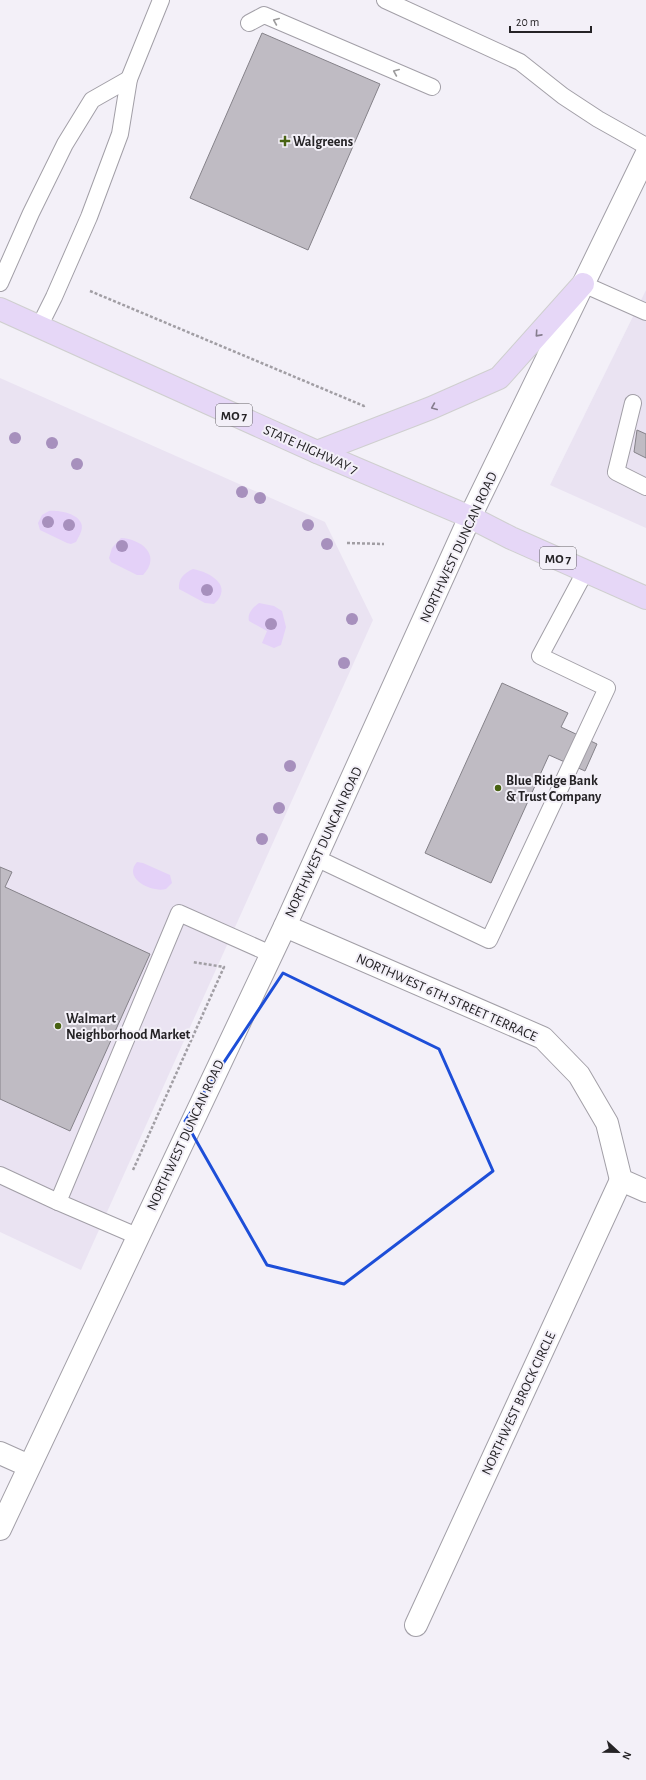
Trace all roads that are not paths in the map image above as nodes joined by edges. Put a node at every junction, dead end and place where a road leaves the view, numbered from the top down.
1 (161, 0) edge
2 (385, 0) edge
3 (249, 24) dead end
4 (129, 79) junction
5 (432, 87) dead end
6 (646, 146) edge
7 (646, 155) edge
8 (0, 283) edge
9 (583, 284) junction
10 (0, 309) edge
11 (646, 312) edge
12 (39, 326) junction
13 (633, 403) dead end
14 (317, 452) junction
15 (646, 487) edge
16 (470, 517) junction
17 (586, 570) junction
18 (646, 598) edge
19 (316, 858) junction
20 (285, 926) junction
21 (271, 954) junction
22 (0, 1175) edge
23 (621, 1180) junction
24 (646, 1191) edge
25 (58, 1202) junction
26 (137, 1236) junction
27 (0, 1453) edge
28 (29, 1466) junction
29 (0, 1529) edge
30 (416, 1625) dead end

1 - 4 lane
2 - 6 lane
5 -> 3 lane
4 - 8 lane
4 - 12 lane
7 - 9 street, NORTHWEST DUNCAN ROAD
9 - 11 lane
9 -> 14 main road
9 - 16 street, NORTHWEST DUNCAN ROAD
10 - 12 main road, STATE HIGHWAY 7 / MO 7
12 - 14 main road, STATE HIGHWAY 7 / MO 7
13 - 15 lane
14 - 16 main road, STATE HIGHWAY 7 / MO 7
16 - 17 main road, MO 7
16 - 19 street, NORTHWEST DUNCAN ROAD
17 - 18 main road, MO 7
17 - 19 lane
19 - 20 street, NORTHWEST DUNCAN ROAD
20 - 21 street, NORTHWEST DUNCAN ROAD
20 - 23 street, NORTHWEST 6TH STREET TERRACE
21 - 25 lane
21 - 26 street, NORTHWEST DUNCAN ROAD
22 - 25 lane
23 - 24 street
23 - 30 street, NORTHWEST BROCK CIRCLE
25 - 26 lane
26 - 28 street, NORTHWEST DUNCAN ROAD
27 - 28 street
28 - 29 street, NORTHWEST DUNCAN ROAD

